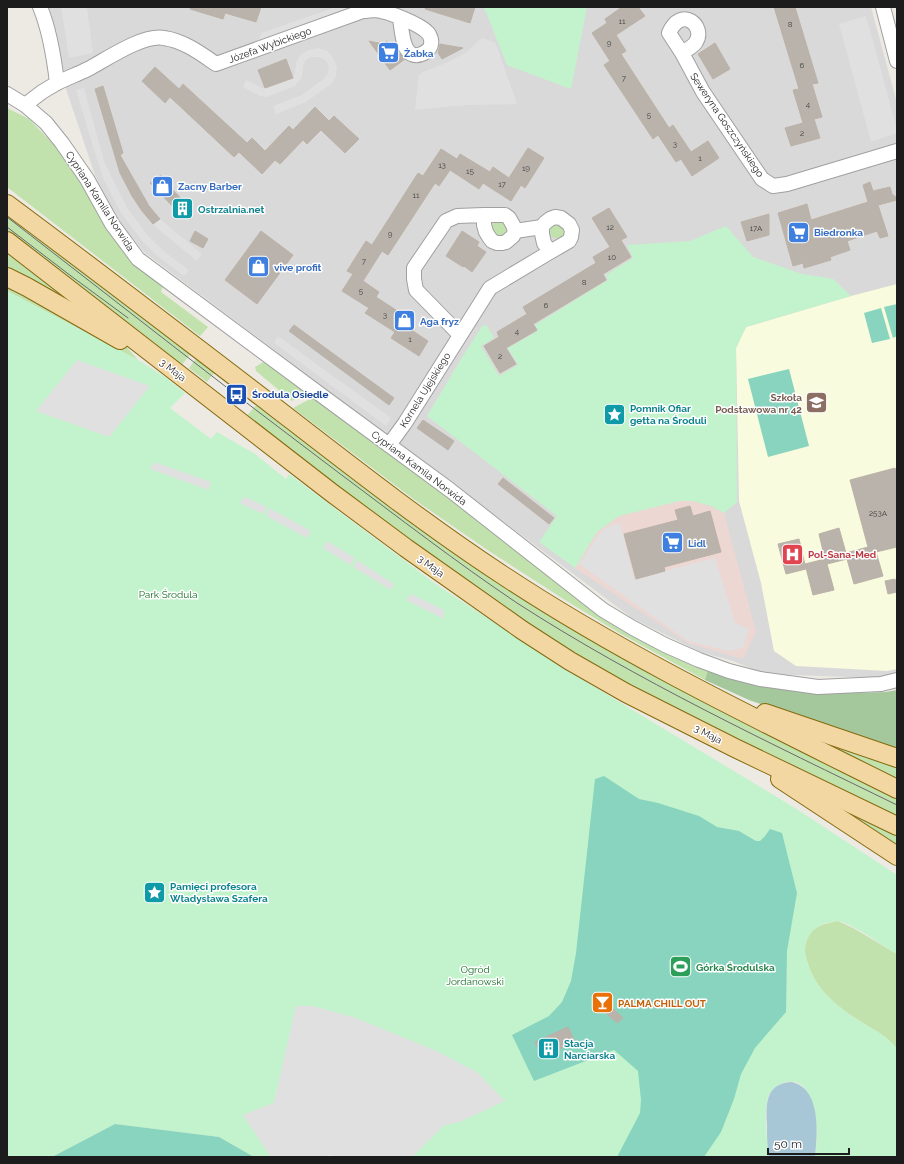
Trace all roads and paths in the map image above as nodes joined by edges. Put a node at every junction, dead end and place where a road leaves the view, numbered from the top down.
1 (40, 7) edge
2 (882, 7) edge
3 (400, 18) dead end
4 (682, 53) dead end
5 (897, 62) edge
6 (57, 83) junction
7 (7, 94) edge
8 (7, 99) edge
9 (25, 105) junction
10 (897, 151) edge
11 (7, 204) edge
12 (484, 216) junction
13 (542, 227) junction
14 (515, 231) junction
15 (7, 241) edge
16 (550, 252) junction
17 (7, 277) edge
18 (460, 335) junction
19 (156, 356) junction
20 (389, 445) junction
21 (897, 680) edge
22 (724, 702) junction
23 (735, 748) junction
24 (897, 758) edge
25 (897, 789) edge
26 (897, 826) edge
27 (897, 856) edge

1 - 6 street
2 - 5 street
3 - 6 street, Józefa Wybickiego
4 - 10 street, Seweryna Goszczyńskiego
6 - 9 street
7 - 9 street, Cypriana Kamila Norwida
8 - 9 street, Cypriana Kamila Norwida
9 - 20 street, Cypriana Kamila Norwida
11 - 22 main road
12 - 14 street
12 - 14 street
12 - 18 street
13 - 14 street, Kornela Ujejskiego
13 - 16 street
13 - 16 street, Kornela Ujejskiego
15 - 19 main road, 3 Maja
16 - 18 street, Kornela Ujejskiego
17 - 19 main road
18 - 20 street, Kornela Ujejskiego
19 - 23 main road, 3 Maja
20 - 21 street, Cypriana Kamila Norwida
22 - 24 main road
22 - 25 main road
23 - 26 main road, 3 Maja
23 - 27 main road

